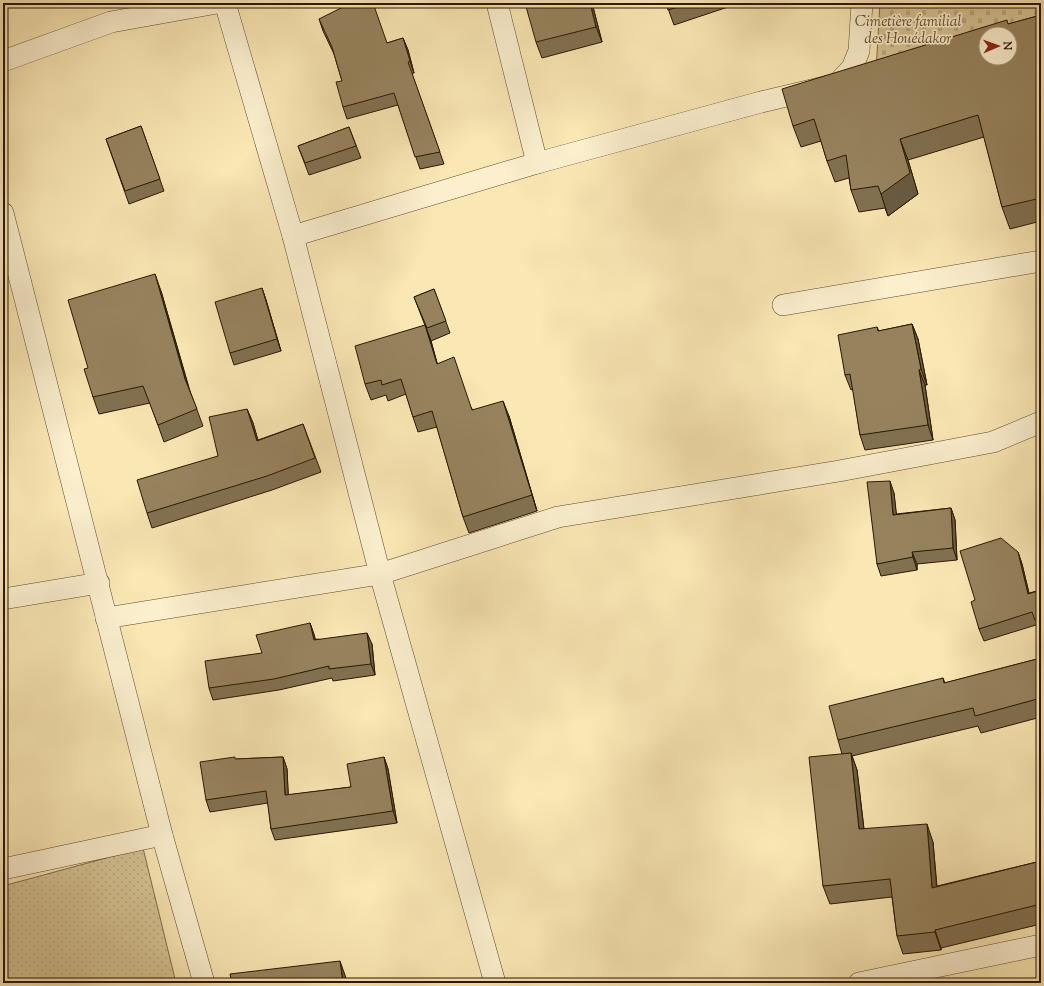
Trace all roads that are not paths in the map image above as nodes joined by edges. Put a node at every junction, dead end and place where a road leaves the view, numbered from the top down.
1 (216, 3) edge
2 (225, 3) edge
3 (497, 3) edge
4 (862, 3) edge
5 (112, 12) edge
6 (3, 61) edge
7 (537, 163) junction
8 (3, 213) edge
9 (293, 236) junction
10 (1041, 261) edge
11 (783, 305) dead end
12 (1041, 422) edge
13 (380, 574) junction
14 (99, 582) junction
15 (3, 599) edge
16 (106, 618) junction
17 (162, 835) junction
18 (3, 869) edge
19 (1041, 945) edge
20 (204, 983) edge
21 (495, 983) edge
22 (859, 983) edge

1 - 5 street
2 - 9 street
3 - 7 street
4 - 7 street
5 - 6 street
7 - 9 street
8 - 14 street
9 - 13 street
10 - 11 street
12 - 13 street
13 - 16 street
13 - 21 street
14 - 15 street
14 - 16 street
16 - 17 street
17 - 18 street
17 - 20 street
19 - 22 street

